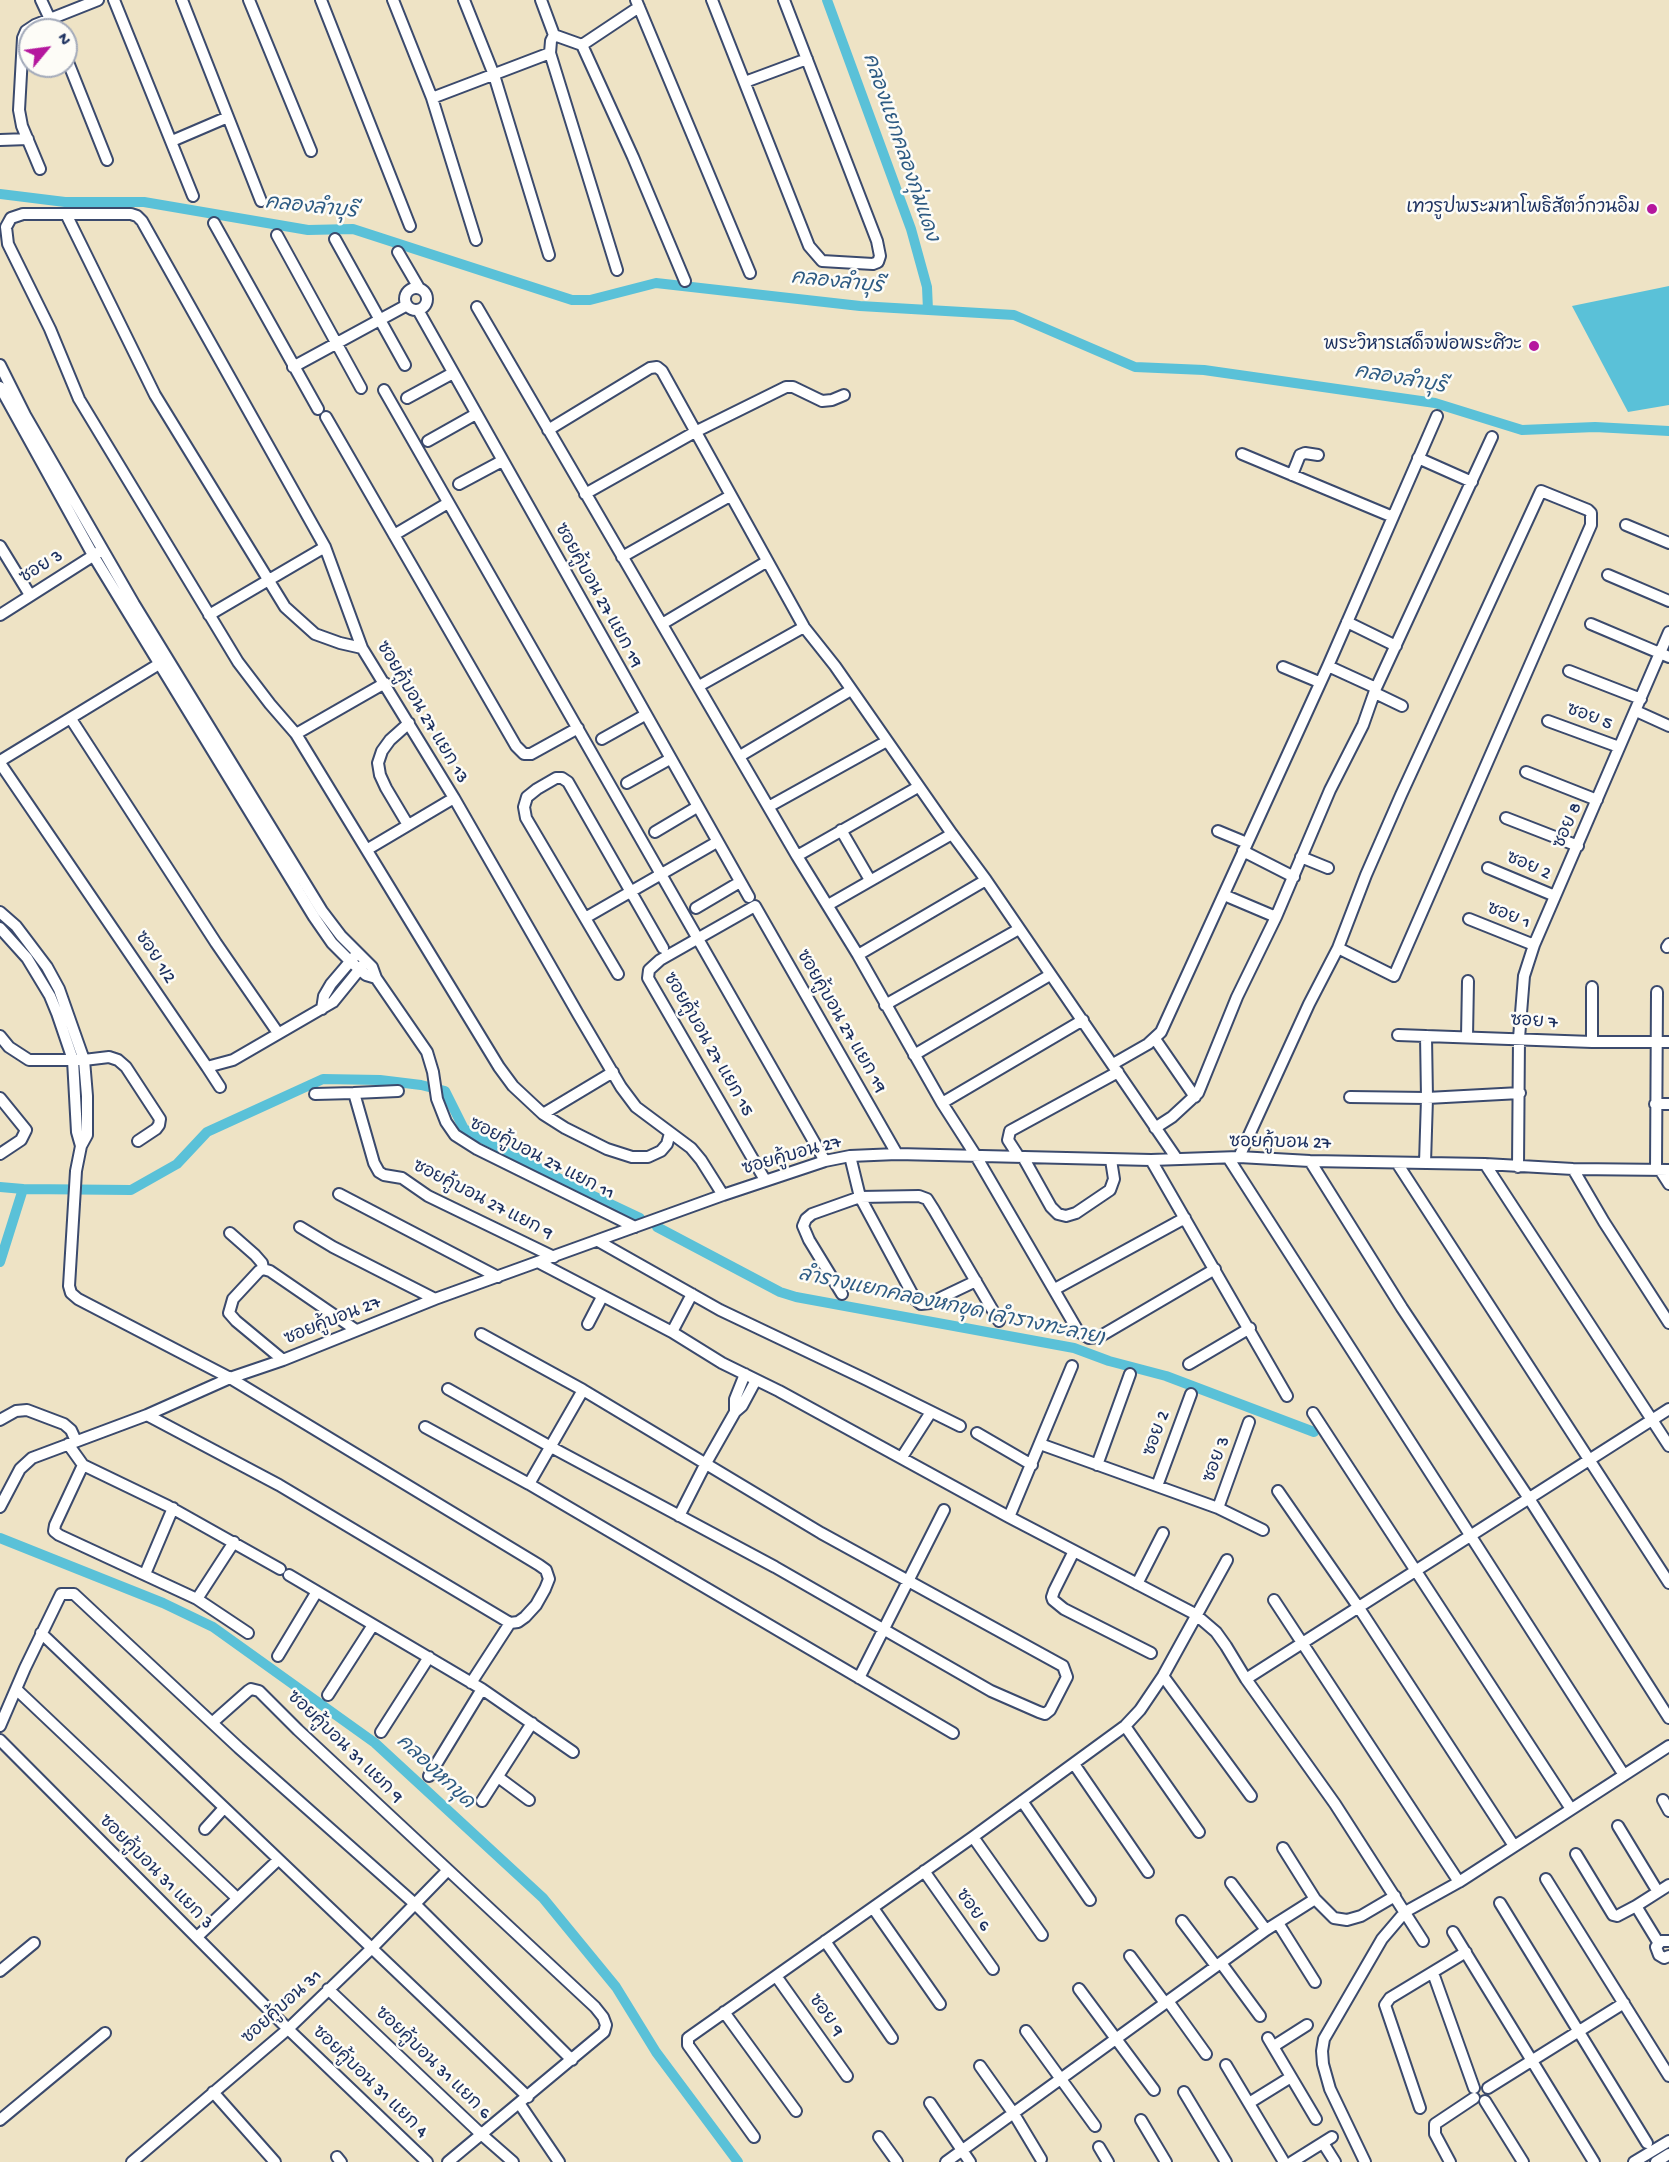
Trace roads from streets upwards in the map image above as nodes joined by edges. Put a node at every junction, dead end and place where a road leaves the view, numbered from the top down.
1 (41, 0) edge
2 (98, 0) edge
3 (114, 0) edge
4 (182, 0) edge
5 (249, 0) edge
6 (321, 0) edge
7 (393, 0) edge
8 (464, 0) edge
9 (541, 0) edge
10 (712, 0) edge
11 (784, 0) edge
12 (637, 3) edge
13 (50, 18) edge
14 (66, 18) edge
15 (554, 35) junction
16 (582, 45) junction
17 (550, 53) junction
18 (807, 59) junction
19 (494, 75) junction
20 (21, 78) edge
21 (74, 78) edge
22 (745, 82) junction
23 (432, 98) junction
24 (228, 117) junction
25 (0, 140) edge
26 (28, 140) junction
27 (172, 141) junction
28 (311, 151) dead end
29 (107, 160) dead end
30 (40, 169) dead end
31 (193, 196) dead end
32 (261, 201) dead end
33 (67, 216) junction
34 (214, 223) dead end
35 (410, 225) dead end
36 (277, 235) dead end
37 (335, 239) dead end
38 (476, 240) dead end
39 (398, 252) dead end
40 (549, 255) dead end
41 (617, 270) dead end
42 (750, 273) dead end
43 (685, 281) dead end
44 (419, 288) junction
45 (406, 305) junction
46 (477, 307) dead end
47 (418, 310) junction
48 (380, 319) junction
49 (336, 342) junction
50 (0, 365) edge
51 (405, 365) dead end
52 (293, 367) junction
53 (453, 373) junction
54 (0, 387) edge
55 (362, 388) dead end
56 (384, 390) dead end
57 (844, 395) dead end
58 (407, 398) dead end
59 (476, 414) junction
60 (1437, 416) dead end
61 (548, 430) junction
62 (695, 432) junction
63 (1492, 436) dead end
64 (428, 441) dead end
65 (1242, 454) dead end
66 (1318, 455) dead end
67 (1418, 458) junction
68 (502, 460) junction
69 (1292, 475) junction
70 (1472, 482) junction
71 (459, 484) dead end
72 (585, 494) junction
73 (730, 496) junction
74 (448, 503) junction
75 (1393, 517) junction
76 (1626, 525) dead end
77 (394, 535) junction
78 (1669, 543) edge
79 (0, 546) edge
80 (325, 547) junction
81 (98, 553) junction
82 (622, 557) junction
83 (766, 562) junction
84 (1608, 575) dead end
85 (268, 582) junction
86 (30, 595) junction
87 (1669, 601) edge
88 (0, 615) edge
89 (209, 615) junction
90 (1347, 622) junction
91 (662, 624) junction
92 (1591, 624) dead end
93 (804, 627) junction
94 (1669, 632) edge
95 (1396, 646) junction
96 (362, 648) junction
97 (1664, 655) edge
98 (163, 661) junction
99 (1328, 666) junction
100 (1283, 667) dead end
101 (1569, 671) dead end
102 (1319, 682) junction
103 (385, 683) junction
104 (699, 686) junction
105 (851, 690) junction
106 (1375, 691) junction
107 (1641, 699) junction
108 (1402, 706) dead end
109 (1636, 711) junction
110 (645, 715) junction
111 (71, 719) junction
112 (1548, 721) dead end
113 (409, 723) junction
114 (1669, 726) edge
115 (578, 728) junction
116 (296, 734) junction
117 (602, 740) dead end
118 (887, 741) junction
119 (1619, 747) junction
120 (740, 756) junction
121 (670, 759) junction
122 (0, 762) edge
123 (1526, 772) dead end
124 (627, 783) dead end
125 (918, 787) junction
126 (454, 798) junction
127 (1597, 800) junction
128 (770, 806) junction
129 (697, 807) junction
130 (1506, 818) dead end
131 (408, 825) junction
132 (841, 830) junction
133 (1218, 831) dead end
134 (655, 832) dead end
135 (952, 834) junction
136 (717, 842) junction
137 (1578, 846) junction
138 (1245, 847) junction
139 (368, 849) junction
140 (797, 856) junction
141 (1301, 857) junction
142 (1328, 868) dead end
143 (1488, 868) dead end
144 (661, 874) junction
145 (1294, 877) junction
146 (870, 880) junction
147 (986, 880) junction
148 (740, 882) junction
149 (631, 891) junction
150 (1224, 895) junction
151 (1555, 896) junction
152 (752, 902) junction
153 (828, 905) junction
154 (696, 908) dead end
155 (0, 912) edge
156 (1276, 917) junction
157 (585, 918) junction
158 (1469, 919) dead end
159 (11, 921) junction
160 (2, 929) edge
161 (1019, 929) junction
162 (699, 939) junction
163 (1534, 945) junction
164 (663, 948) dead end
165 (1338, 948) junction
166 (858, 955) junction
167 (354, 957) junction
168 (363, 966) junction
169 (618, 974) dead end
170 (1050, 975) junction
171 (1468, 981) dead end
172 (50, 985) junction
173 (1592, 987) dead end
174 (1657, 992) dead end
175 (885, 1005) junction
176 (322, 1009) junction
177 (1083, 1020) junction
178 (278, 1034) junction
179 (1398, 1035) dead end
180 (0, 1036) edge
181 (1426, 1036) junction
182 (1467, 1037) junction
183 (1519, 1038) junction
184 (1155, 1039) junction
185 (1592, 1042) junction
186 (1656, 1042) junction
187 (1669, 1042) edge
188 (914, 1054) junction
189 (78, 1060) junction
190 (207, 1067) junction
191 (1116, 1068) junction
192 (613, 1072) junction
193 (220, 1087) dead end
194 (398, 1091) dead end
195 (354, 1093) junction
196 (1520, 1093) junction
197 (315, 1094) dead end
198 (1195, 1097) junction
199 (1350, 1097) dead end
200 (0, 1098) edge
201 (1427, 1098) junction
202 (942, 1103) junction
203 (1655, 1104) junction
204 (1669, 1104) edge
205 (543, 1114) junction
206 (1155, 1128) junction
207 (670, 1133) junction
208 (138, 1141) dead end
209 (0, 1154) edge
210 (897, 1154) junction
211 (850, 1156) junction
212 (976, 1156) junction
213 (1021, 1157) junction
214 (1234, 1158) junction
215 (1177, 1159) junction
216 (1111, 1160) junction
217 (1151, 1160) junction
218 (825, 1161) junction
219 (1310, 1161) junction
220 (1397, 1163) junction
221 (1425, 1163) junction
222 (1485, 1164) junction
223 (1518, 1167) junction
224 (1574, 1169) junction
225 (1662, 1170) edge
226 (765, 1180) junction
227 (1669, 1184) edge
228 (339, 1194) dead end
229 (723, 1195) junction
230 (860, 1197) junction
231 (1185, 1218) junction
232 (300, 1227) dead end
233 (635, 1227) junction
234 (230, 1233) dead end
235 (597, 1241) junction
236 (554, 1257) junction
237 (538, 1262) junction
238 (263, 1269) junction
239 (1215, 1269) junction
240 (498, 1277) junction
241 (976, 1281) junction
242 (1055, 1288) junction
243 (692, 1294) junction
244 (842, 1294) dead end
245 (602, 1297) junction
246 (435, 1299) junction
247 (999, 1321) dead end
248 (1669, 1323) edge
249 (588, 1324) dead end
250 (1250, 1328) junction
251 (356, 1330) junction
252 (672, 1332) junction
253 (481, 1334) dead end
254 (283, 1360) junction
255 (1189, 1364) dead end
256 (1072, 1366) dead end
257 (745, 1374) junction
258 (1130, 1374) dead end
259 (230, 1378) junction
260 (756, 1380) junction
261 (448, 1389) dead end
262 (583, 1390) junction
263 (1191, 1394) dead end
264 (1287, 1396) dead end
265 (1669, 1409) edge
266 (735, 1412) junction
267 (931, 1412) junction
268 (1313, 1413) dead end
269 (147, 1415) junction
270 (0, 1420) edge
271 (1653, 1420) junction
272 (1249, 1422) dead end
273 (960, 1426) dead end
274 (425, 1427) dead end
275 (977, 1433) dead end
276 (72, 1443) junction
277 (1040, 1444) junction
278 (1669, 1446) edge
279 (551, 1447) junction
280 (902, 1457) junction
281 (1590, 1459) junction
282 (706, 1463) junction
283 (83, 1465) junction
284 (1032, 1465) junction
285 (1097, 1465) junction
286 (529, 1484) junction
287 (1156, 1486) junction
288 (1278, 1491) dead end
289 (1530, 1500) junction
290 (0, 1506) edge
291 (173, 1508) junction
292 (1218, 1508) junction
293 (944, 1509) dead end
294 (679, 1516) junction
295 (1009, 1517) junction
296 (1263, 1530) dead end
297 (1163, 1533) dead end
298 (1472, 1536) junction
299 (234, 1542) junction
300 (1074, 1551) junction
301 (1227, 1560) dead end
302 (1416, 1572) junction
303 (145, 1574) junction
304 (908, 1581) junction
305 (1669, 1582) edge
306 (1137, 1584) junction
307 (316, 1593) junction
308 (197, 1599) junction
309 (1274, 1600) dead end
310 (1359, 1608) junction
311 (1195, 1614) junction
312 (510, 1623) junction
313 (373, 1625) junction
314 (884, 1628) junction
315 (41, 1633) junction
316 (248, 1633) dead end
317 (1302, 1643) junction
318 (1151, 1653) dead end
319 (278, 1656) dead end
320 (429, 1657) junction
321 (1163, 1676) junction
322 (859, 1677) junction
323 (1246, 1679) junction
324 (471, 1683) junction
325 (16, 1689) junction
326 (482, 1689) junction
327 (328, 1695) dead end
328 (1669, 1718) edge
329 (213, 1722) junction
330 (532, 1723) junction
331 (0, 1726) edge
332 (1125, 1726) junction
333 (381, 1732) dead end
334 (953, 1733) dead end
335 (0, 1740) edge
336 (1669, 1746) edge
337 (573, 1752) dead end
338 (1074, 1764) junction
339 (1624, 1775) junction
340 (429, 1776) dead end
341 (498, 1777) junction
342 (1251, 1796) dead end
343 (529, 1800) dead end
344 (1663, 1800) dead end
345 (482, 1801) dead end
346 (1022, 1801) junction
347 (224, 1808) junction
348 (1571, 1809) junction
349 (1669, 1810) edge
350 (1618, 1826) dead end
351 (205, 1829) dead end
352 (1199, 1832) dead end
353 (973, 1837) junction
354 (1514, 1846) junction
355 (1283, 1848) dead end
356 (1576, 1854) dead end
357 (278, 1860) junction
358 (448, 1870) junction
359 (924, 1871) junction
360 (1148, 1872) dead end
361 (1546, 1879) dead end
362 (1459, 1882) junction
363 (1231, 1883) dead end
364 (1669, 1885) edge
365 (1658, 1892) junction
366 (1395, 1896) junction
367 (237, 1898) junction
368 (1316, 1899) junction
369 (1090, 1900) dead end
370 (1500, 1903) dead end
371 (415, 1904) junction
372 (1636, 1906) junction
373 (873, 1908) junction
374 (1405, 1912) junction
375 (1182, 1921) dead end
376 (1278, 1923) junction
377 (1266, 1930) junction
378 (1453, 1932) dead end
379 (1042, 1935) dead end
380 (196, 1937) junction
381 (825, 1941) junction
382 (1423, 1941) dead end
383 (1664, 1941) edge
384 (34, 1943) dead end
385 (371, 1950) junction
386 (1466, 1952) junction
387 (1130, 1956) dead end
388 (1667, 1960) edge
389 (1219, 1964) junction
390 (993, 1969) dead end
391 (0, 1971) edge
392 (1433, 1973) junction
393 (776, 1976) junction
394 (1315, 1982) dead end
395 (328, 1989) junction
396 (1079, 1989) dead end
397 (1166, 2002) junction
398 (1624, 2003) junction
399 (940, 2004) dead end
400 (724, 2012) junction
401 (1260, 2016) dead end
402 (1307, 2025) dead end
403 (288, 2028) junction
404 (1026, 2031) dead end
405 (1579, 2032) junction
406 (105, 2033) dead end
407 (892, 2038) dead end
408 (1116, 2039) junction
409 (1206, 2054) dead end
410 (572, 2060) junction
411 (1532, 2060) junction
412 (1226, 2065) dead end
413 (980, 2066) dead end
414 (847, 2076) dead end
415 (1292, 2076) junction
416 (1669, 2076) edge
417 (1061, 2078) junction
418 (1488, 2088) junction
419 (1154, 2090) dead end
420 (213, 2092) junction
421 (1184, 2092) dead end
422 (1474, 2093) junction
423 (523, 2100) junction
424 (1485, 2101) junction
425 (930, 2103) dead end
426 (1249, 2103) junction
427 (1420, 2108) dead end
428 (796, 2111) dead end
429 (1014, 2114) junction
430 (1316, 2119) dead end
431 (0, 2120) edge
432 (1140, 2120) dead end
433 (1095, 2126) dead end
434 (481, 2134) junction
435 (754, 2137) dead end
436 (879, 2137) dead end
437 (1669, 2141) edge
438 (1647, 2143) dead end
439 (1099, 2147) dead end
440 (962, 2151) junction
441 (1669, 2154) edge
442 (1041, 2159) dead end
443 (132, 2162) edge
444 (275, 2162) edge
445 (427, 2162) edge
446 (448, 2162) edge
447 (513, 2162) edge
448 (559, 2162) edge
449 (897, 2162) edge
450 (946, 2162) edge
451 (970, 2162) edge
452 (1108, 2162) edge
453 (1166, 2162) edge
454 (1226, 2162) edge
455 (1284, 2162) edge
456 (1292, 2162) edge
457 (1335, 2162) edge
458 (1365, 2162) edge
459 (1450, 2162) edge
460 (1523, 2162) edge
461 (1594, 2162) edge
462 (1634, 2162) edge
463 (1656, 2162) edge

1 - 13 street
2 - 14 street
3 - 27 street
4 - 24 street
5 - 28 street
6 - 35 street
7 - 23 street
8 - 19 street
9 - 15 street
10 - 22 street
11 - 18 street
12 - 16 street
12 - 42 street
15 - 16 street
15 - 17 street
16 - 43 street
17 - 19 street
17 - 41 street
18 - 22 street
18 - 22 street
19 - 23 street
19 - 40 street
20 - 26 street
21 - 29 street
23 - 38 street
24 - 27 street
24 - 32 street
25 - 26 street
26 - 30 street
27 - 31 street
33 - 80 street, ซอยคู้บอน 27 แยก 13
33 - 85 street
33 - 89 street
34 - 52 street
36 - 49 street
37 - 48 street
39 - 44 street
44 - 45 street
44 - 47 street
45 - 47 street
45 - 48 street
46 - 61 street
47 - 53 street, ซอยคู้บอน 27 แยก 19
48 - 49 street
48 - 51 street
49 - 52 street
49 - 55 street
50 - 81 street
52 - 77 street
53 - 58 street
53 - 59 street, ซอยคู้บอน 27 แยก 19
54 - 81 street
56 - 74 street
57 - 62 street
59 - 64 street
59 - 68 street, ซอยคู้บอน 27 แยก 19
60 - 67 street
61 - 62 street
61 - 72 street
62 - 72 street
62 - 73 street
63 - 70 street
65 - 69 street
66 - 69 street
67 - 70 street
67 - 75 street
68 - 71 street
68 - 110 street, ซอยคู้บอน 27 แยก 19
69 - 75 street
70 - 95 street
72 - 82 street
73 - 82 street
73 - 83 street
74 - 77 street
74 - 115 street
75 - 90 street
76 - 78 street
77 - 115 street
79 - 86 street
80 - 85 street
80 - 96 street, ซอยคู้บอน 27 แยก 13
81 - 86 street, ซอย 3
81 - 98 street
82 - 91 street
83 - 91 street
83 - 93 street
84 - 87 street
85 - 89 street
85 - 96 street
86 - 88 street, ซอย 3
89 - 116 street
90 - 95 street
90 - 99 street
91 - 104 street
92 - 97 street
93 - 104 street
93 - 105 street
94 - 97 street, ซอย 8
95 - 106 street
96 - 103 street, ซอยคู้บอน 27 แยก 13
97 - 107 street, ซอย 8
98 - 111 street
98 - 167 street
99 - 102 street
99 - 106 street
100 - 102 street
101 - 107 street
102 - 138 street
103 - 113 street, ซอยคู้บอน 27 แยก 13
103 - 116 street
104 - 120 street
105 - 118 street
105 - 120 street
106 - 108 street
106 - 141 street
107 - 109 street, ซอย 8
109 - 114 street
109 - 119 street, ซอย 8
110 - 117 street
110 - 121 street, ซอยคู้บอน 27 แยก 19
111 - 122 street
111 - 178 street
112 - 119 street, ซอย 5
113 - 126 street, ซอยคู้บอน 27 แยก 13
113 - 131 street
115 - 144 street
116 - 139 street
118 - 125 street
118 - 128 street
119 - 127 street, ซอย 8
120 - 128 street
121 - 124 street
121 - 129 street, ซอยคู้บอน 27 แยก 19
122 - 190 street, ซอย 1/2
123 - 127 street
125 - 132 street
125 - 135 street
126 - 131 street
126 - 192 street, ซอยคู้บอน 27 แยก 13
127 - 137 street, ซอย 8
128 - 140 street
129 - 134 street
129 - 136 street, ซอยคู้บอน 27 แยก 19
130 - 137 street
131 - 139 street
132 - 140 street
132 - 146 street
133 - 138 street
135 - 146 street
135 - 147 street
136 - 144 street
136 - 148 street, ซอยคู้บอน 27 แยก 19
137 - 151 street, ซอย 8
138 - 145 street
138 - 150 street
139 - 205 street
140 - 153 street
141 - 142 street
141 - 145 street
143 - 151 street, ซอย 2
144 - 149 street
144 - 162 street
145 - 156 street
146 - 153 street
147 - 161 street
147 - 166 street
148 - 152 street, ซอยคู้บอน 27 แยก 19
148 - 154 street
149 - 157 street
149 - 157 street
149 - 164 street
150 - 156 street
150 - 184 street
151 - 163 street, ซอย 8
152 - 162 street, ซอยคู้บอน 27 แยก 15
152 - 210 street, ซอยคู้บอน 27 แยก 19
153 - 166 street
155 - 159 street
156 - 198 street
157 - 169 street
158 - 163 street, ซอย 1
159 - 160 street
159 - 172 street
160 - 172 street
161 - 170 street
161 - 175 street
162 - 218 street
162 - 226 street, ซอยคู้บอน 27 แยก 15
163 - 183 street, ซอย 8
165 - 165 street
165 - 214 street
166 - 175 street
167 - 168 street
167 - 176 street
168 - 176 street
168 - 233 street, ซอยคู้บอน 27 แยก 11
170 - 177 street
170 - 188 street
171 - 182 street
172 - 189 street
173 - 185 street
174 - 186 street
175 - 188 street
176 - 178 street
177 - 191 street
177 - 202 street
178 - 190 street
179 - 181 street, ซอย 7
180 - 189 street
181 - 182 street, ซอย 7
181 - 201 street
182 - 183 street, ซอย 7
183 - 185 street, ซอย 7
183 - 196 street, ซอย 8
184 - 191 street
184 - 198 street
185 - 186 street, ซอย 7
186 - 187 street, ซอย 7
186 - 203 street
188 - 202 street
189 - 208 street
189 - 259 street
190 - 193 street, ซอย 1/2
191 - 206 street
191 - 213 street
192 - 205 street
192 - 207 street, ซอยคู้บอน 27 แยก 13
194 - 195 street
195 - 197 street
195 - 236 street, ซอยคู้บอน 27 แยก 9
196 - 201 street
196 - 223 street, ซอย 8
198 - 206 street
199 - 201 street
200 - 209 street
201 - 221 street
202 - 212 street
203 - 204 street
203 - 225 street
205 - 207 street
206 - 215 street
207 - 229 street, ซอยคู้บอน 27 แยก 13
210 - 211 street, ซอยคู้บอน 27
210 - 212 street, ซอยคู้บอน 27
211 - 218 street, ซอยคู้บอน 27
211 - 230 street
212 - 213 street, ซอยคู้บอน 27
212 - 242 street
213 - 216 street, ซอยคู้บอน 27
213 - 216 street
214 - 215 street, ซอยคู้บอน 27
214 - 219 street, ซอยคู้บอน 27
214 - 298 street
215 - 217 street, ซอยคู้บอน 27
216 - 217 street, ซอยคู้บอน 27
217 - 231 street
218 - 226 street, ซอยคู้บอน 27
219 - 220 street, ซอยคู้บอน 27
219 - 289 street
220 - 221 street, ซอยคู้บอน 27
220 - 281 street
221 - 222 street, ซอยคู้บอน 27
222 - 223 street, ซอยคู้บอน 27
222 - 271 street
223 - 224 street, ซอยคู้บอน 27
224 - 225 street, ซอยคู้บอน 27
224 - 248 street
225 - 227 street
226 - 229 street, ซอยคู้บอน 27
228 - 240 street
229 - 233 street, ซอยคู้บอน 27
230 - 241 street
230 - 241 street
230 - 244 street
231 - 239 street
231 - 242 street
232 - 246 street
233 - 235 street, ซอยคู้บอน 27
234 - 238 street
235 - 236 street, ซอยคู้บอน 27
235 - 243 street
236 - 237 street, ซอยคู้บอน 27
237 - 240 street, ซอยคู้บอน 27
237 - 245 street
238 - 251 street
238 - 254 street
239 - 242 street
239 - 250 street
240 - 246 street, ซอยคู้บอน 27
241 - 247 street
243 - 252 street
243 - 267 street
245 - 249 street
245 - 252 street
246 - 251 street, ซอยคู้บอน 27
250 - 255 street
250 - 264 street
251 - 254 street, ซอยคู้บอน 27
252 - 257 street
253 - 262 street
254 - 259 street, ซอยคู้บอน 27
256 - 277 street
257 - 260 street
257 - 266 street
258 - 285 street
259 - 269 street, ซอยคู้บอน 27
259 - 312 street
260 - 266 street
260 - 280 street
261 - 279 street
262 - 279 street
262 - 282 street
263 - 287 street, ซอย 2
265 - 271 street
266 - 282 street
267 - 273 street
267 - 280 street
268 - 302 street
269 - 276 street, ซอยคู้บอน 27
269 - 312 street
270 - 276 street
271 - 278 street
271 - 281 street
272 - 292 street, ซอย 3
274 - 286 street
275 - 284 street
276 - 283 street
276 - 290 street, ซอยคู้บอน 27
277 - 284 street
277 - 285 street
279 - 286 street
279 - 294 street
280 - 295 street
281 - 289 street
281 - 305 street
282 - 294 street
282 - 304 street
283 - 291 street
283 - 303 street
284 - 295 street
285 - 287 street
286 - 322 street
287 - 292 street
288 - 310 street
289 - 298 street
289 - 328 street
291 - 299 street
291 - 303 street
292 - 296 street
293 - 304 street
294 - 314 street
295 - 300 street
297 - 306 street
298 - 302 street
298 - 339 street
299 - 307 street
299 - 308 street
300 - 306 street
300 - 318 street
301 - 311 street
302 - 310 street
302 - 348 street
303 - 308 street
304 - 314 street
304 - 314 street
306 - 311 street
307 - 313 street
307 - 319 street
308 - 316 street
309 - 317 street
310 - 317 street
310 - 354 street
311 - 321 street
311 - 323 street
312 - 324 street
313 - 320 street
313 - 327 street
314 - 322 street
315 - 325 street
315 - 329 street
315 - 347 street
317 - 323 street
317 - 362 street
320 - 324 street
320 - 333 street
321 - 332 street
321 - 342 street
322 - 334 street
323 - 366 street
324 - 326 street
325 - 331 street
325 - 367 street
326 - 330 street
326 - 340 street
329 - 358 street, ซอยคู้บอน 31 แยก 9
329 - 371 street
330 - 337 street
330 - 341 street
332 - 338 street
332 - 352 street
335 - 380 street, ซอยคู้บอน 31 แยก 3
336 - 339 street
338 - 346 street
338 - 360 street
339 - 348 street
341 - 343 street
341 - 345 street
344 - 349 street
346 - 353 street
346 - 369 street
347 - 351 street
347 - 357 street
348 - 354 street
350 - 365 street
353 - 359 street
353 - 379 street
354 - 362 street
355 - 368 street
356 - 372 street
357 - 367 street
357 - 385 street
358 - 371 street, ซอยคู้บอน 31
358 - 410 street
359 - 373 street
359 - 390 street, ซอย 6
361 - 398 street
362 - 374 street
363 - 377 street
364 - 365 street
365 - 372 street
366 - 368 street
366 - 374 street
367 - 380 street
368 - 376 street
370 - 405 street
371 - 385 street, ซอยคู้บอน 31
371 - 410 street
372 - 383 street
373 - 381 street
373 - 399 street
374 - 382 street
374 - 458 street
375 - 389 street
376 - 377 street
376 - 394 street
377 - 389 street
378 - 386 street
380 - 403 street, ซอยคู้บอน 31 แยก 3
381 - 393 street
381 - 407 street
383 - 388 street
384 - 391 street
385 - 395 street, ซอยคู้บอน 31
385 - 423 street
386 - 392 street
386 - 411 street
387 - 397 street
389 - 397 street
389 - 401 street
392 - 422 street
392 - 427 street
393 - 400 street
393 - 414 street, ซอย 9
395 - 403 street, ซอยคู้บอน 31
395 - 434 street, ซอยคู้บอน 31 แยก 6
396 - 408 street
397 - 408 street
397 - 409 street
398 - 405 street
398 - 416 street
400 - 428 street
400 - 435 street
402 - 415 street
403 - 420 street, ซอยคู้บอน 31
403 - 445 street, ซอยคู้บอน 31 แยก 4
404 - 417 street
405 - 411 street
405 - 438 street
406 - 431 street
408 - 417 street
408 - 419 street
410 - 423 street
411 - 418 street
411 - 461 street
412 - 426 street
413 - 429 street
415 - 426 street
415 - 430 street
417 - 429 street
417 - 433 street
418 - 422 street
418 - 424 street
420 - 443 street, ซอยคู้บอน 31
420 - 444 street
421 - 454 street
422 - 424 street
422 - 459 street
423 - 434 street
423 - 448 street
424 - 460 street
425 - 440 street
426 - 455 street
429 - 440 street
429 - 442 street
432 - 453 street
434 - 446 street
434 - 447 street, ซอยคู้บอน 31 แยก 6
436 - 449 street
437 - 462 street
439 - 452 street
440 - 450 street
440 - 451 street
441 - 463 street
456 - 457 street

